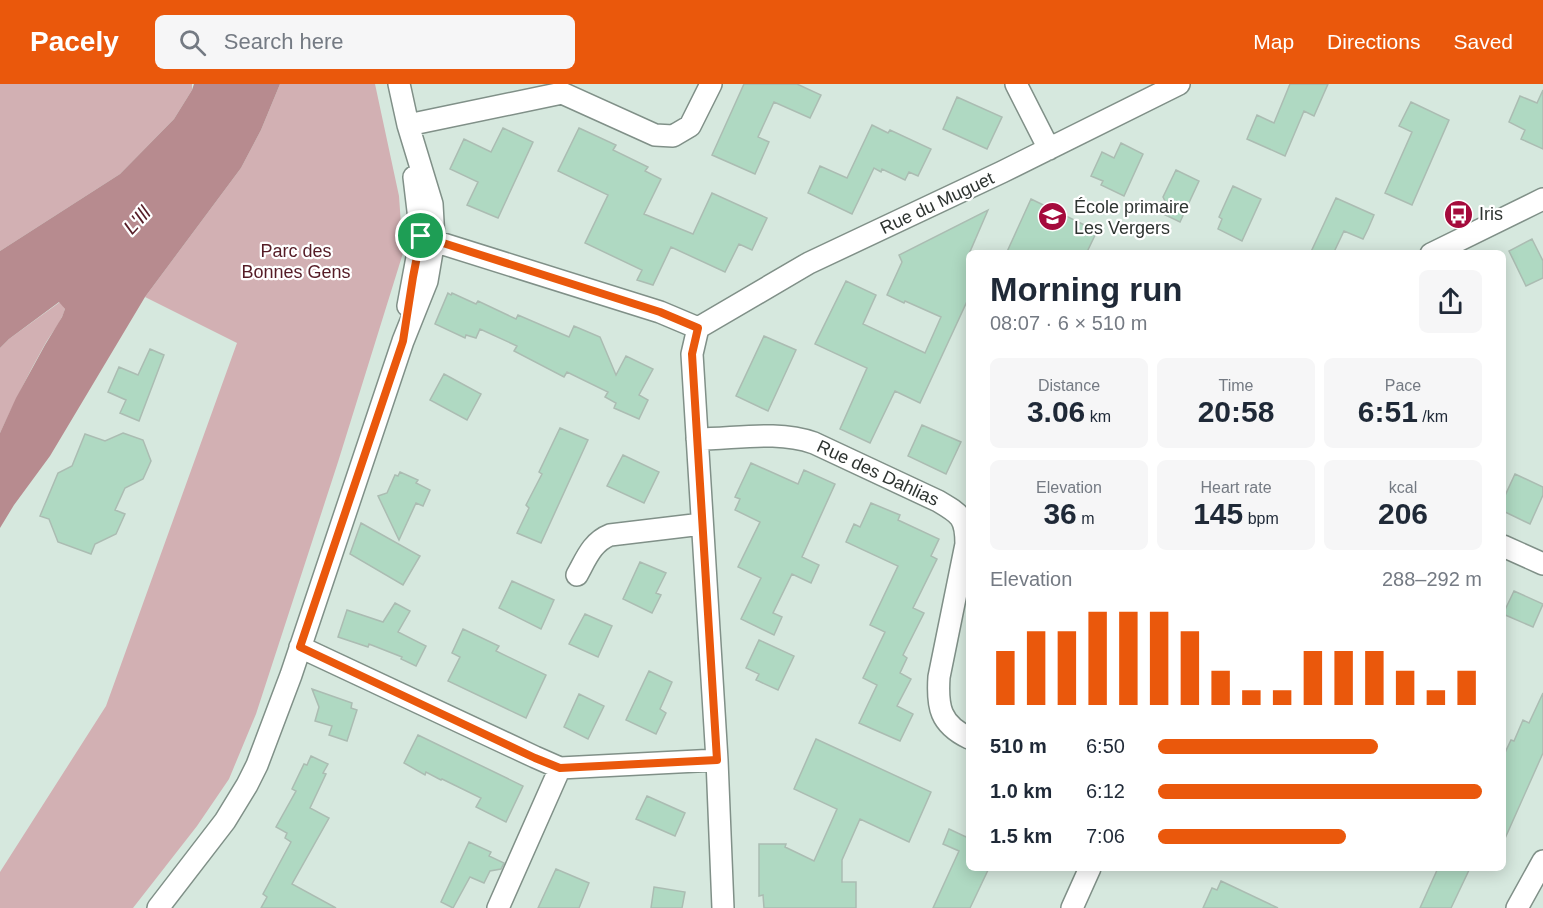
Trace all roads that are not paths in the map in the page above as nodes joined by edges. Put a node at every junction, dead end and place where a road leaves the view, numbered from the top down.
1 (399, 84) edge
2 (711, 84) edge
3 (1016, 84) edge
4 (1179, 84) edge
5 (562, 89) edge
6 (408, 126) junction
7 (1049, 149) junction
8 (1543, 199) edge
9 (427, 238) junction
10 (1439, 250) edge
11 (698, 328) junction
12 (697, 439) junction
13 (702, 524) junction
14 (966, 529) edge
15 (966, 544) edge
16 (1506, 548) edge
17 (1543, 564) edge
18 (577, 575) dead end
19 (300, 647) junction
20 (966, 737) edge
21 (717, 760) junction
22 (560, 768) junction
23 (1543, 861) edge
24 (1089, 871) edge
25 (158, 908) edge
26 (498, 908) edge
27 (723, 908) edge
28 (1072, 908) edge
29 (1518, 908) edge

1 - 6 street
2 - 5 street
3 - 7 street
4 - 7 street, Rue du Muguet
5 - 6 street
6 - 9 street
7 - 11 street, Rue du Muguet
8 - 10 street
9 - 11 street
9 - 19 street
11 - 12 street
12 - 13 street
12 - 14 street, Rue des Dahlias
13 - 18 street
13 - 21 street
15 - 20 street, Rue des Dahlias
16 - 17 street
19 - 22 street
19 - 25 street
21 - 22 street
21 - 27 street
22 - 26 street
23 - 29 street
24 - 28 street

